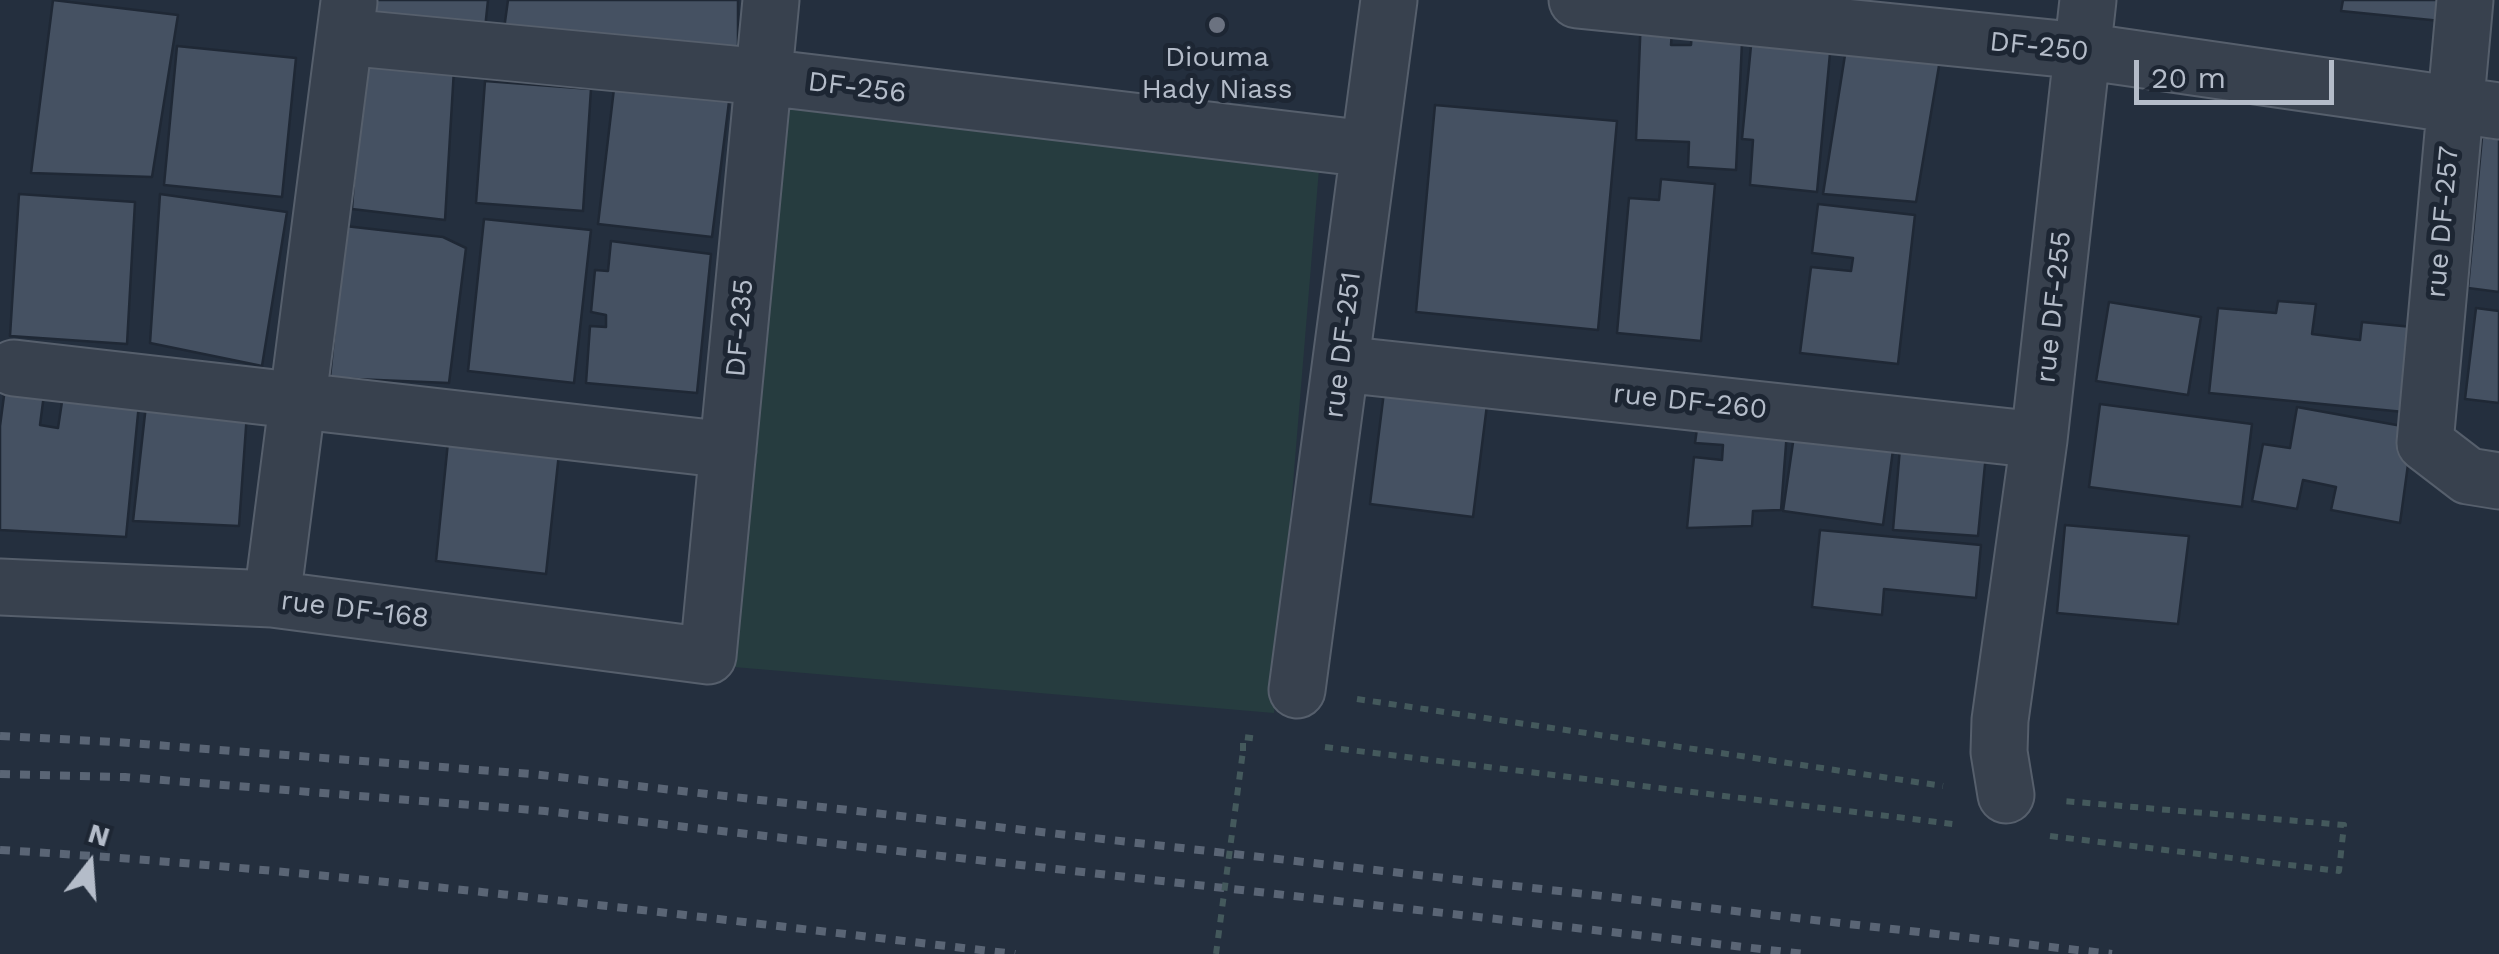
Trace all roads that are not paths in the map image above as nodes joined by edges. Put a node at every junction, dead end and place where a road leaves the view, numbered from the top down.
1 (772, 0) edge
2 (1389, 0) edge
3 (1577, 0) edge
4 (2465, 0) edge
5 (347, 18) edge
6 (2085, 25) edge
7 (764, 77) junction
8 (2476, 108) edge
9 (1368, 149) junction
10 (1341, 364) junction
11 (14, 368) dead end
12 (298, 400) junction
13 (2039, 440) junction
14 (728, 450) junction
15 (2499, 481) edge
16 (0, 586) edge
17 (272, 599) junction
18 (708, 656) joint
19 (1297, 690) road end
20 (1986, 811) road end

1 - 7 street, DF-235 / DF-235
2 - 9 street, rue DF-251
3 - 6 street, DF-250 / DF-250
4 - 8 street, rue DF-257
5 - 7 street, DF-256
5 - 12 street
6 - 8 street, DF-250 / DF-250
6 - 13 street, rue DF-255
7 - 9 street, DF-256
7 - 14 street, DF-235 / DF-235
8 - 15 street, rue DF-257
9 - 10 street, rue DF-251
10 - 13 street, rue DF-260
10 - 19 street, rue DF-251
11 - 12 street
12 - 14 street
12 - 17 street
13 - 20 street, rue DF-255
14 - 18 street, DF-235 / DF-235
16 - 17 street, rue DF-168
17 - 18 street, rue DF-168

